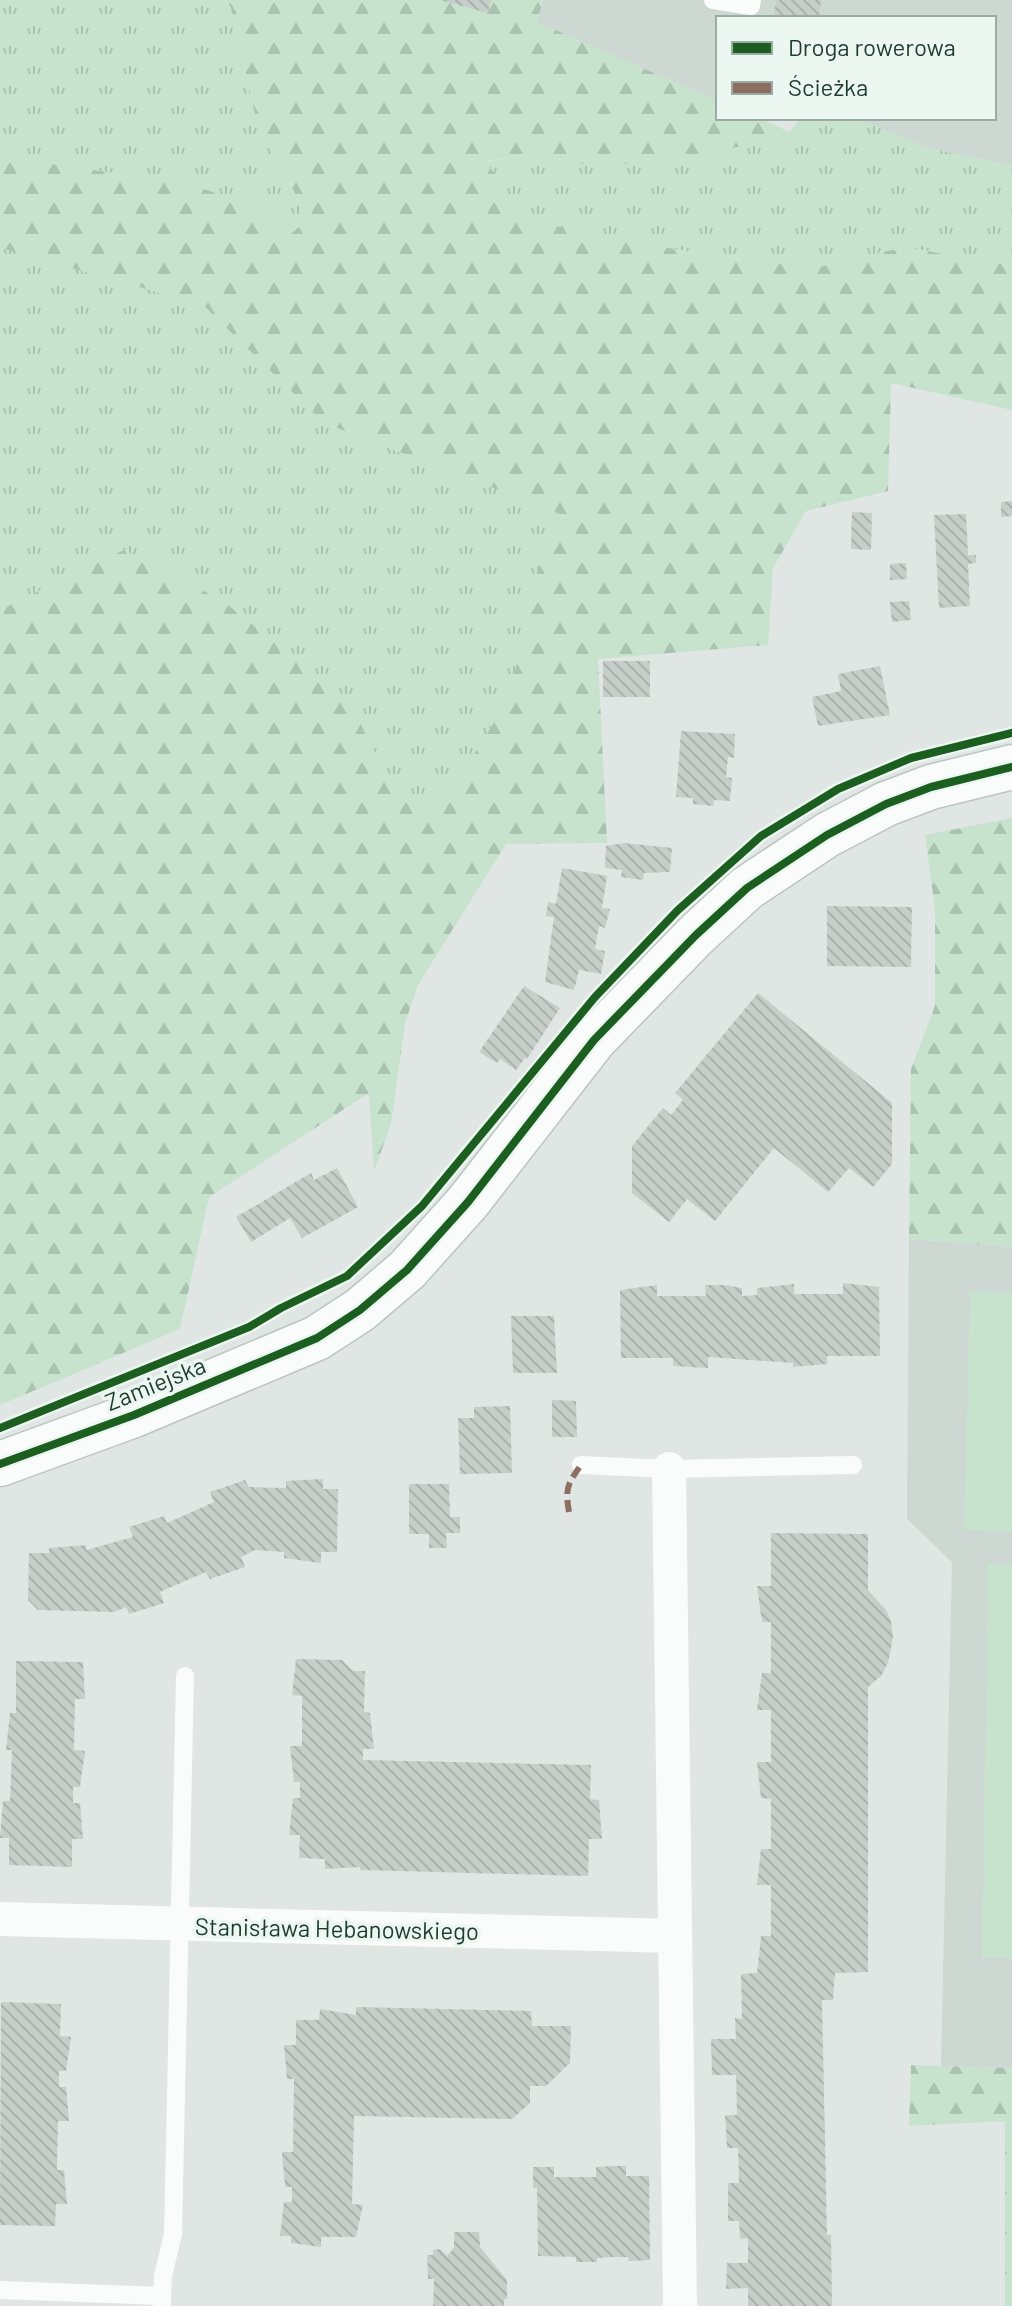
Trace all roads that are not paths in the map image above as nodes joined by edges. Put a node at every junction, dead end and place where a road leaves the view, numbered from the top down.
1 (713, 0) edge
2 (752, 0) edge
3 (1012, 767) edge
4 (0, 1464) edge
5 (581, 1465) dead end
6 (853, 1465) dead end
7 (669, 1469) junction
8 (185, 1676) dead end
9 (0, 1919) edge
10 (179, 1925) junction
11 (675, 1936) junction
12 (0, 2290) edge
13 (162, 2301) edge
14 (680, 2306) edge

1 - 2 lane
3 - 4 street, Zamiejska
5 - 7 lane
6 - 7 lane
7 - 11 street
8 - 10 lane
9 - 10 street, Stanisława Hebanowskiego
10 - 11 street, Stanisława Hebanowskiego
10 - 13 lane
11 - 14 street
12 - 13 lane

